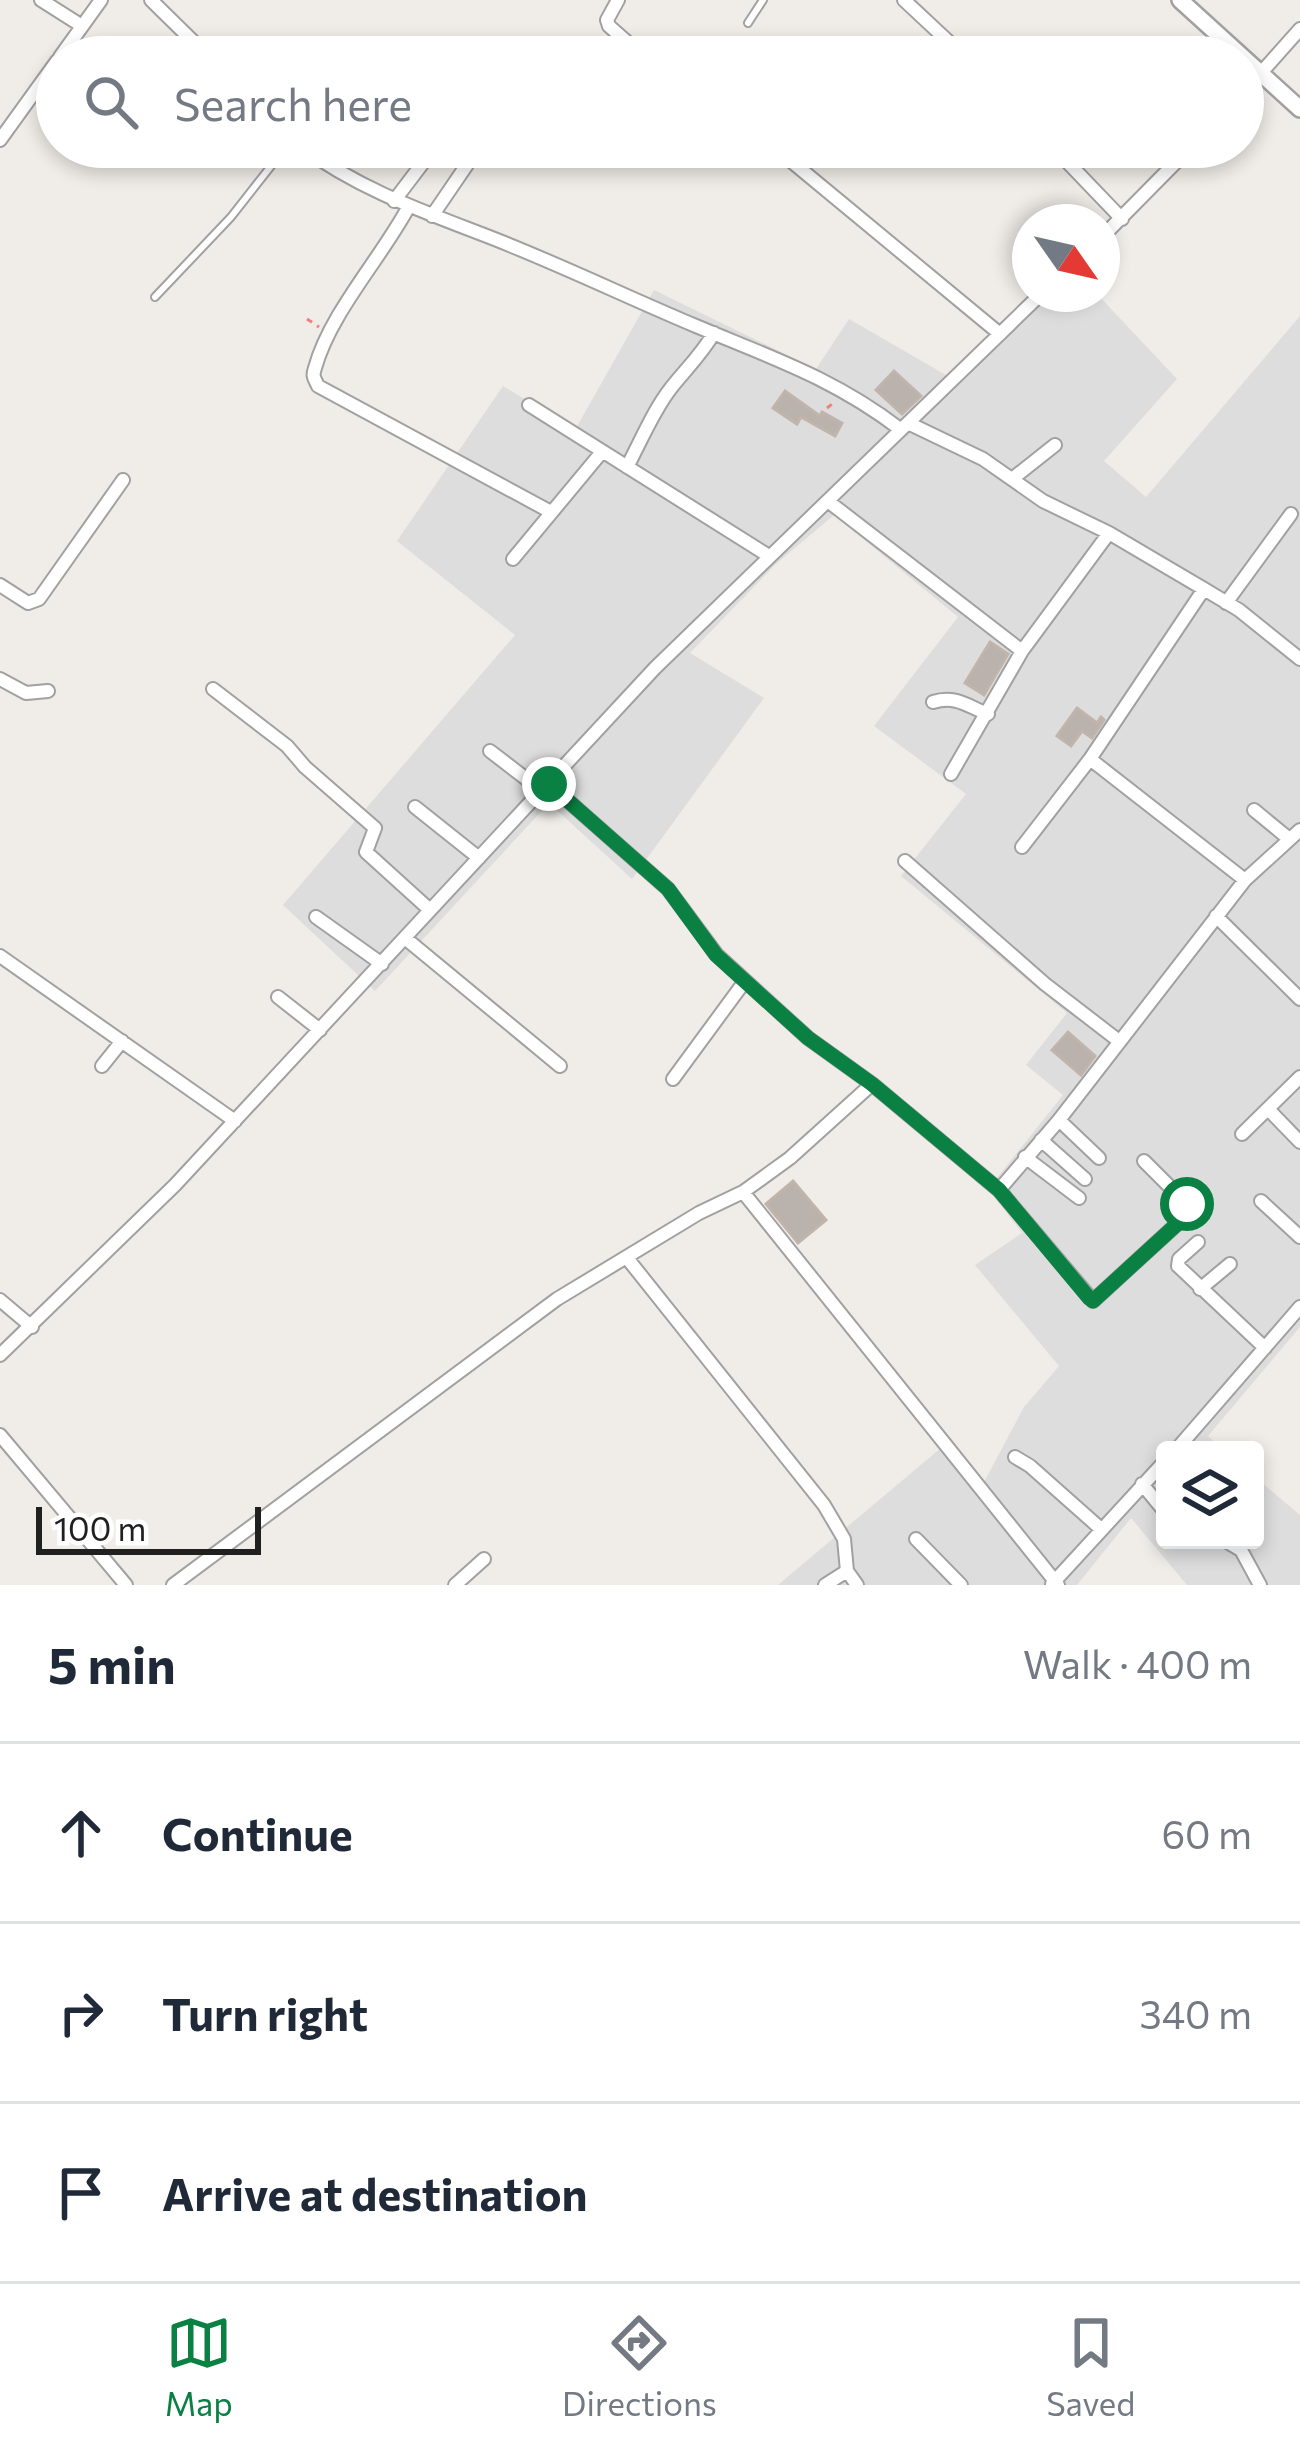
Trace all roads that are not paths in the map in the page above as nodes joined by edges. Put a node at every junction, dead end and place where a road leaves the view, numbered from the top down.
1 (41, 0) edge
2 (101, 0) edge
3 (152, 0) edge
4 (618, 0) edge
5 (763, 0) edge
6 (904, 0) edge
7 (1180, 0) edge
8 (748, 23) dead end
9 (82, 26) junction
10 (1300, 29) edge
11 (75, 36) edge
12 (188, 36) edge
13 (618, 36) edge
14 (943, 36) edge
15 (1220, 36) edge
16 (1264, 72) edge
17 (1264, 76) edge
18 (36, 90) edge
19 (1300, 109) edge
20 (0, 140) edge
21 (270, 168) edge
22 (333, 168) edge
23 (423, 168) edge
24 (465, 168) edge
25 (799, 168) edge
26 (1073, 168) edge
27 (1171, 168) edge
28 (402, 204) junction
29 (432, 216) junction
30 (1122, 219) joint
31 (155, 297) dead end
32 (1023, 312) edge
33 (714, 333) junction
34 (1000, 334) junction
35 (529, 405) dead end
36 (904, 426) junction
37 (1055, 445) dead end
38 (601, 452) junction
39 (627, 467) junction
40 (1012, 479) junction
41 (123, 480) dead end
42 (829, 502) junction
43 (551, 512) junction
44 (1291, 514) dead end
45 (1109, 533) junction
46 (769, 556) junction
47 (513, 560) dead end
48 (0, 585) edge
49 (1204, 590) junction
50 (1226, 603) junction
51 (1022, 651) junction
52 (1300, 659) edge
53 (0, 679) edge
54 (213, 689) dead end
55 (48, 691) dead end
56 (933, 702) dead end
57 (988, 714) junction
58 (490, 752) dead end
59 (1090, 759) junction
60 (951, 774) dead end
61 (545, 787) junction
62 (416, 807) dead end
63 (1254, 811) dead end
64 (1294, 834) edge
65 (1022, 847) dead end
66 (479, 858) junction
67 (905, 862) dead end
68 (1245, 880) junction
69 (430, 910) junction
70 (1216, 916) junction
71 (316, 917) dead end
72 (405, 938) junction
73 (0, 956) edge
74 (382, 964) junction
75 (745, 981) junction
76 (278, 997) dead end
77 (1300, 999) edge
78 (320, 1030) junction
79 (122, 1041) junction
80 (1118, 1041) junction
81 (102, 1066) dead end
82 (560, 1066) dead end
83 (1300, 1077) edge
84 (673, 1078) dead end
85 (872, 1084) junction
86 (1268, 1109) junction
87 (1059, 1120) junction
88 (235, 1121) junction
89 (1242, 1134) dead end
90 (1041, 1140) junction
91 (1300, 1142) edge
92 (1025, 1157) junction
93 (1099, 1158) dead end
94 (1144, 1161) dead end
95 (1085, 1179) dead end
96 (999, 1190) junction
97 (743, 1192) junction
98 (1079, 1198) dead end
99 (1261, 1201) dead end
100 (1300, 1237) edge
101 (1198, 1242) dead end
102 (627, 1258) junction
103 (1230, 1264) dead end
104 (1200, 1289) junction
105 (0, 1300) edge
106 (1300, 1307) edge
107 (32, 1327) junction
108 (1264, 1348) junction
109 (0, 1355) edge
110 (0, 1435) edge
111 (1187, 1441) edge
112 (1015, 1457) dead end
113 (1156, 1470) edge
114 (1142, 1484) junction
115 (1156, 1501) edge
116 (1101, 1529) junction
117 (916, 1539) dead end
118 (1239, 1549) edge
119 (484, 1559) dead end
120 (847, 1571) junction
121 (1055, 1584) edge
122 (126, 1585) edge
123 (172, 1585) edge
124 (455, 1585) edge
125 (825, 1585) edge
126 (857, 1585) edge
127 (962, 1585) edge
128 (1260, 1585) edge

1 - 9 street
2 - 9 street
3 - 12 street
4 - 13 street
5 - 8 lane
6 - 14 street
7 - 15 street
9 - 11 street
10 - 16 street
17 - 19 street
18 - 20 street
21 - 31 lane
22 - 28 street
23 - 28 street
24 - 29 street
25 - 34 street
26 - 30 street
27 - 30 street
28 - 29 street
28 - 43 street
29 - 33 street
32 - 34 street
33 - 36 street
33 - 39 street
34 - 36 street
35 - 38 street
36 - 40 street
36 - 42 street
37 - 40 street
38 - 39 street
38 - 43 street
39 - 46 street
40 - 45 street
41 - 48 street
42 - 46 street
42 - 51 street
43 - 47 street
44 - 50 street
45 - 49 street
45 - 51 street
46 - 61 street
49 - 50 street
49 - 59 street
50 - 52 street
51 - 57 street
53 - 55 street
54 - 69 street
56 - 57 street
57 - 60 street
58 - 61 street
59 - 65 street
59 - 68 street
61 - 66 street
61 - 75 street
62 - 66 street
63 - 64 street
64 - 68 street
66 - 69 street
67 - 80 street
68 - 70 street
69 - 72 street
70 - 77 street
70 - 80 street
71 - 74 street
72 - 74 street
72 - 82 street
73 - 79 street
74 - 78 street
75 - 84 street
75 - 85 street
76 - 78 street
78 - 88 street
79 - 81 street
79 - 88 street
80 - 87 street
83 - 86 street
85 - 96 street
85 - 97 street
86 - 89 street
86 - 91 street
87 - 90 street
87 - 93 street
88 - 107 street
90 - 92 street
90 - 95 street
92 - 96 street
92 - 98 street
94 - 96 street
97 - 102 street
97 - 121 street
99 - 100 street
101 - 104 street
102 - 120 street
102 - 123 street
103 - 104 street
104 - 108 street
105 - 107 street
106 - 108 street
107 - 109 street
108 - 111 street
110 - 122 street
112 - 116 street
113 - 114 street
114 - 115 street
114 - 116 street
116 - 121 street
117 - 127 street
118 - 128 street
119 - 124 street
120 - 125 street
120 - 126 street

